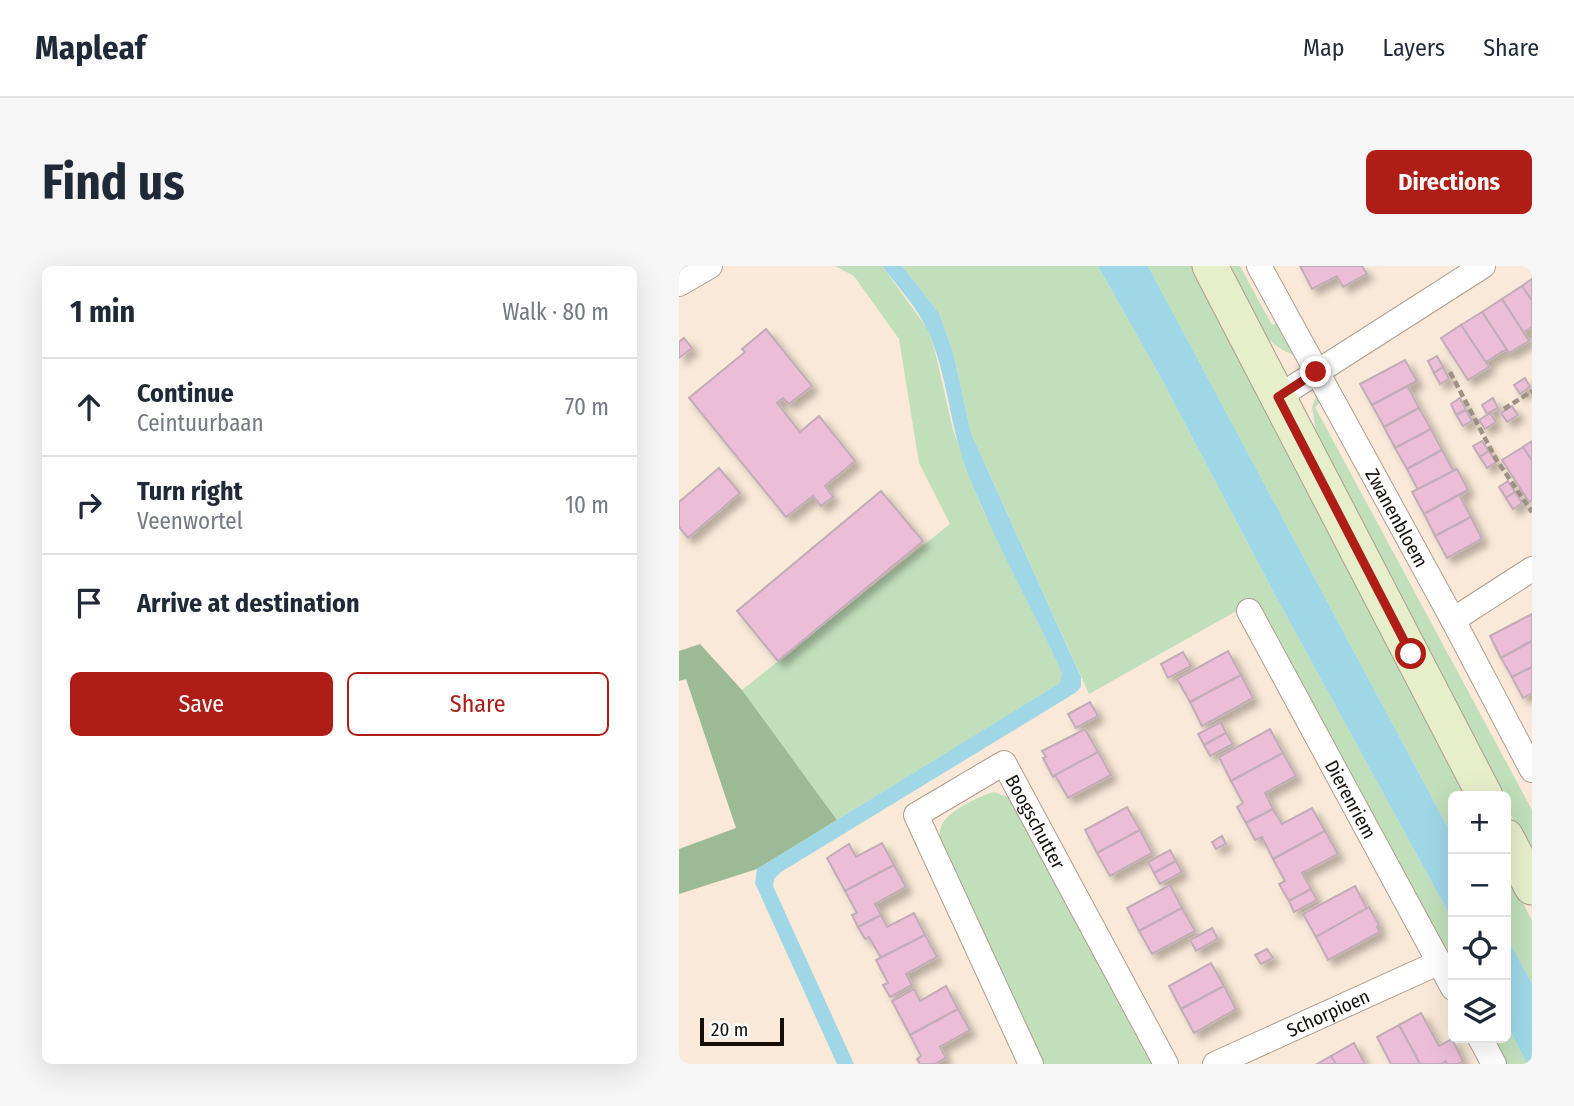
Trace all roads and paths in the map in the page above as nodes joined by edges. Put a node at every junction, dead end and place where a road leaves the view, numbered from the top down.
1 (710, 266) edge
2 (1210, 266) edge
3 (1259, 266) edge
4 (1483, 266) edge
5 (679, 284) edge
6 (1316, 372) junction
7 (1450, 372) dead end
8 (1532, 391) edge
9 (1278, 397) junction
10 (1504, 410) dead end
11 (1532, 512) edge
12 (1532, 569) edge
13 (1249, 611) dead end
14 (1453, 620) junction
15 (1532, 770) edge
16 (1482, 791) edge
17 (1511, 847) edge
18 (1532, 887) edge
19 (1440, 962) junction
20 (1449, 980) edge
21 (1483, 1043) edge
22 (1031, 1064) edge
23 (1166, 1064) edge
24 (1215, 1064) edge
25 (1494, 1064) edge

1 - 5 street
2 - 9 street
3 - 6 street, Zwanenbloem
4 - 6 street
6 - 9 street
6 - 14 street, Zwanenbloem
7 - 11 path
8 - 10 path
9 - 16 street
12 - 14 street
13 - 19 street, Dierenriem
14 - 15 street, Zwanenbloem
17 - 18 street
19 - 20 street, Dierenriem
19 - 24 street, Schorpioen
21 - 25 street
22 - 23 street, Boogschutter

